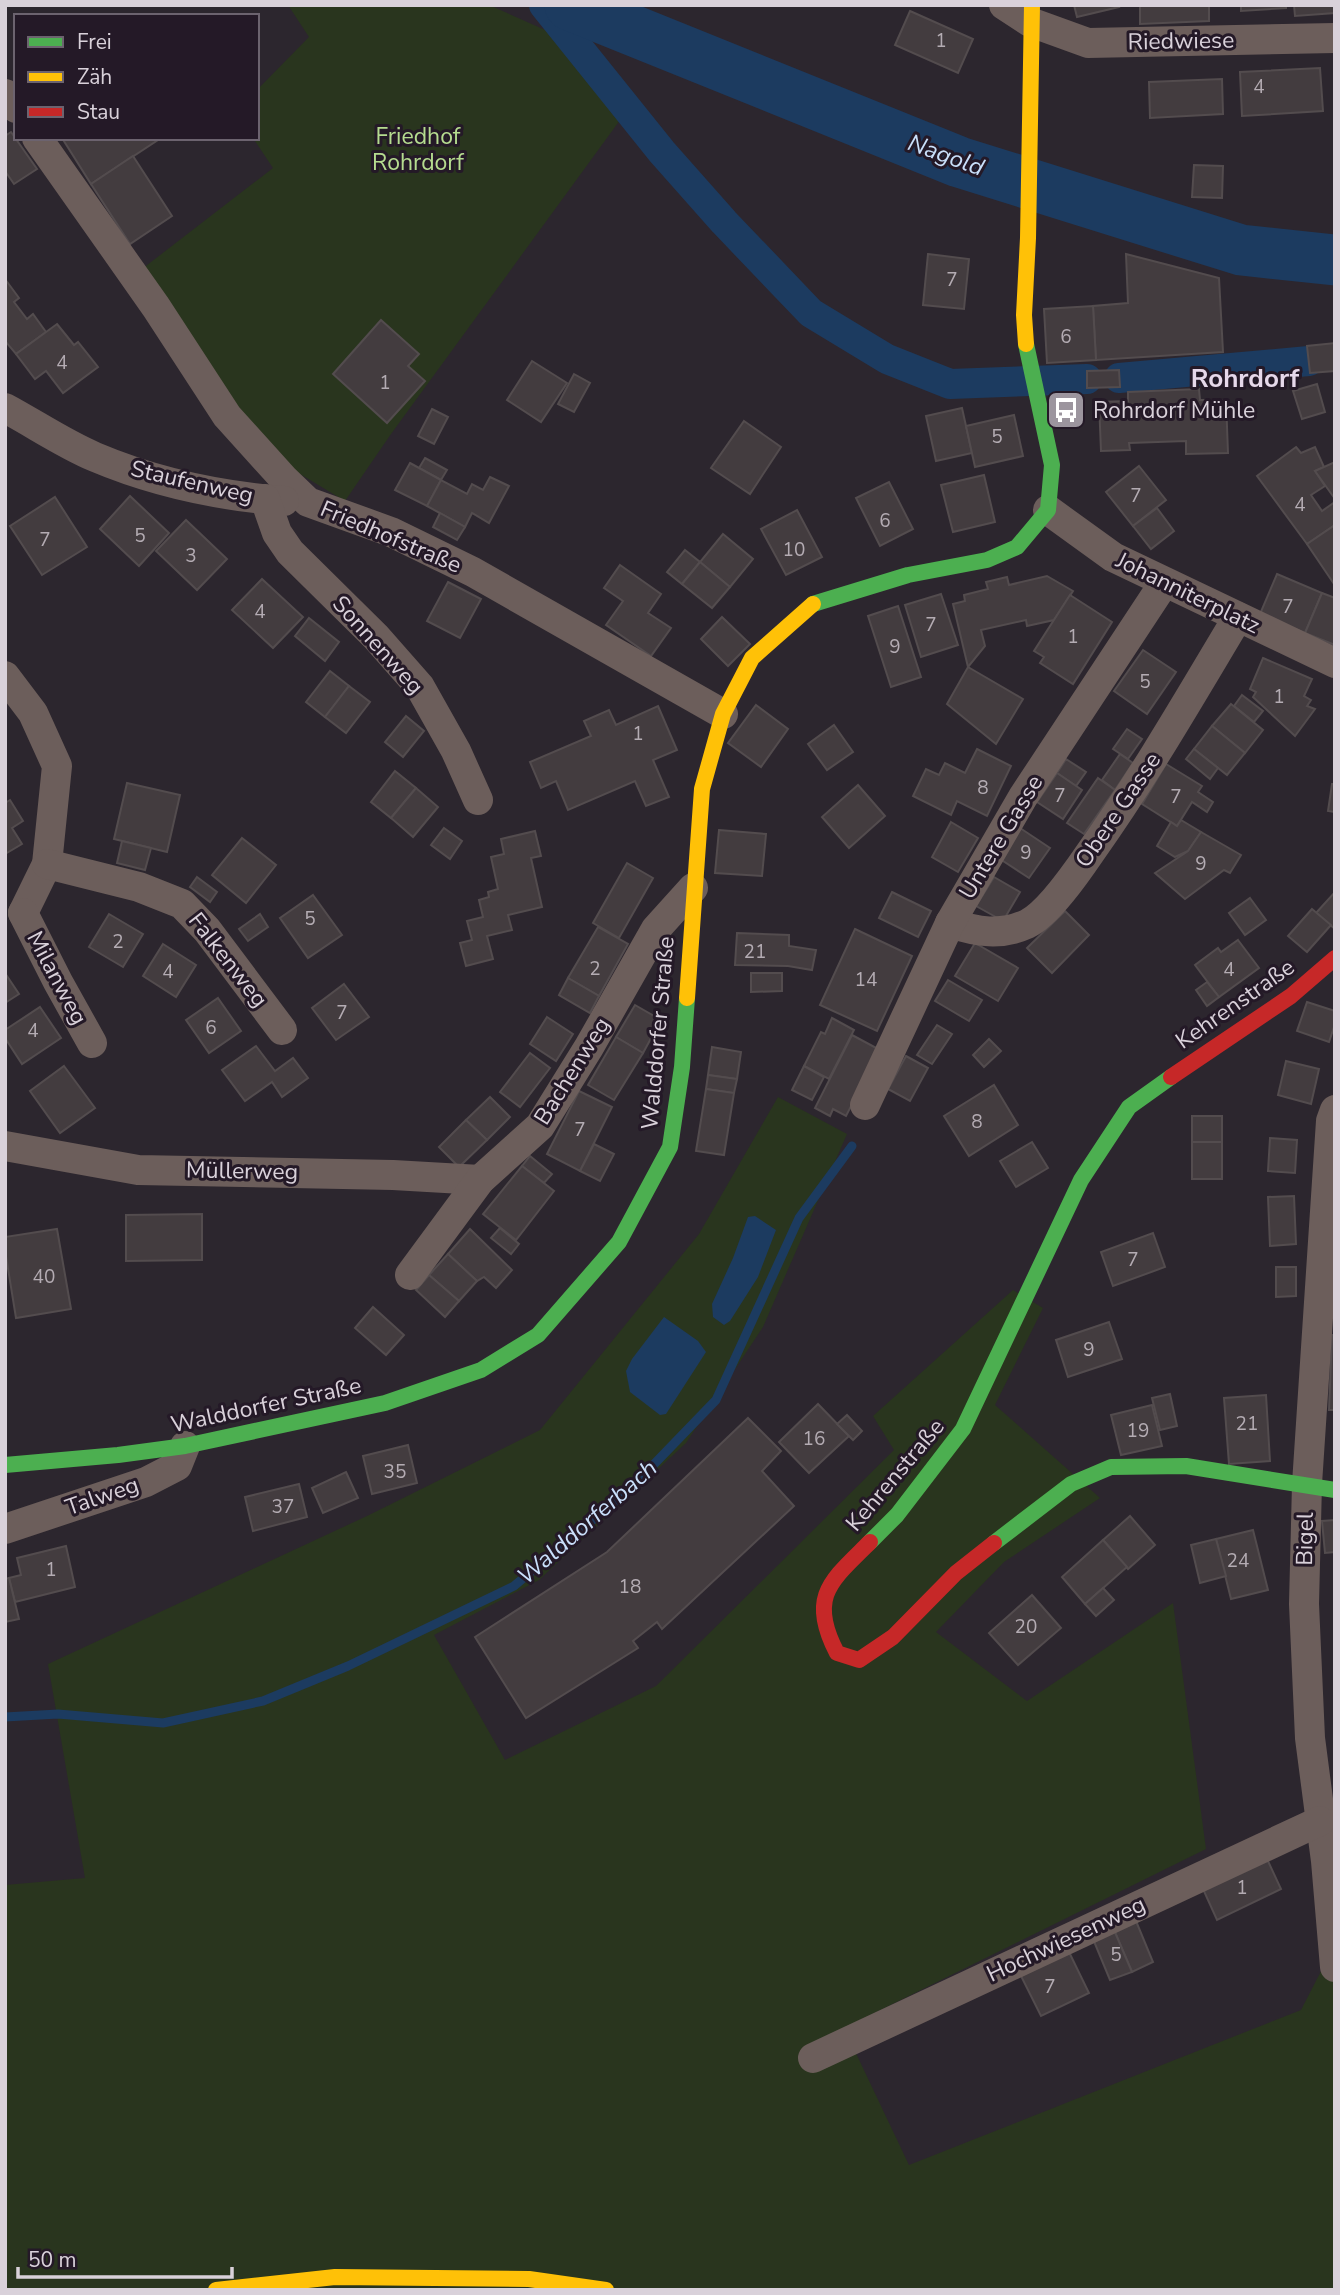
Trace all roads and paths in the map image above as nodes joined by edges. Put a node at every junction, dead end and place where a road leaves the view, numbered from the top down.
1 (1004, 5) edge
2 (1031, 13) edge
3 (1335, 37) edge
4 (38, 140) edge
5 (5, 408) edge
6 (265, 499) junction
7 (308, 502) junction
8 (1048, 510) junction
9 (1164, 583) junction
10 (1238, 618) junction
11 (1335, 663) edge
12 (5, 676) edge
13 (723, 714) junction
14 (478, 800) dead end
15 (47, 863) junction
16 (693, 888) junction
17 (14, 909) edge
18 (950, 923) junction
19 (1335, 958) edge
20 (282, 1030) dead end
21 (92, 1043) dead end
22 (865, 1105) dead end
23 (1335, 1110) edge
24 (5, 1146) edge
25 (480, 1180) junction
26 (410, 1275) dead end
27 (185, 1446) junction
28 (5, 1465) edge
29 (1321, 1487) edge
30 (5, 1529) edge
31 (1320, 1821) junction
32 (1330, 1862) edge
33 (1335, 1967) edge
34 (813, 2058) dead end
35 (216, 2290) edge
36 (606, 2290) edge

1 - 2 street, Riedwiese
2 - 3 street, Riedwiese
2 - 8 street
4 - 7 street, Friedhofstraße
5 - 6 street, Staufenweg
6 - 7 street, Staufenweg
6 - 14 street, Sonnenweg
7 - 13 street, Friedhofstraße
8 - 9 street, Johanniterplatz
8 - 13 street, Walddorfer Straße
9 - 10 street, Johanniterplatz
9 - 18 street, Untere Gasse
10 - 11 street, Johanniterplatz
10 - 18 street, Obere Gasse
12 - 15 street
13 - 16 street, Walddorfer Straße
15 - 17 street
15 - 20 street, Falkenweg
16 - 25 street, Bachenweg
16 - 27 street, Walddorfer Straße
17 - 21 street, Milanweg
18 - 22 street, Untere Gasse
19 - 29 street, Kehrenstraße
23 - 29 street, Bigel
24 - 25 street, Müllerweg
25 - 26 street, Bachenweg
27 - 28 street, Walddorfer Straße
27 - 30 street, Talweg
29 - 31 street, Bigel
31 - 32 street, Bigel
31 - 34 street, Hochwiesenweg
32 - 33 street, Bigel
35 - 36 street

